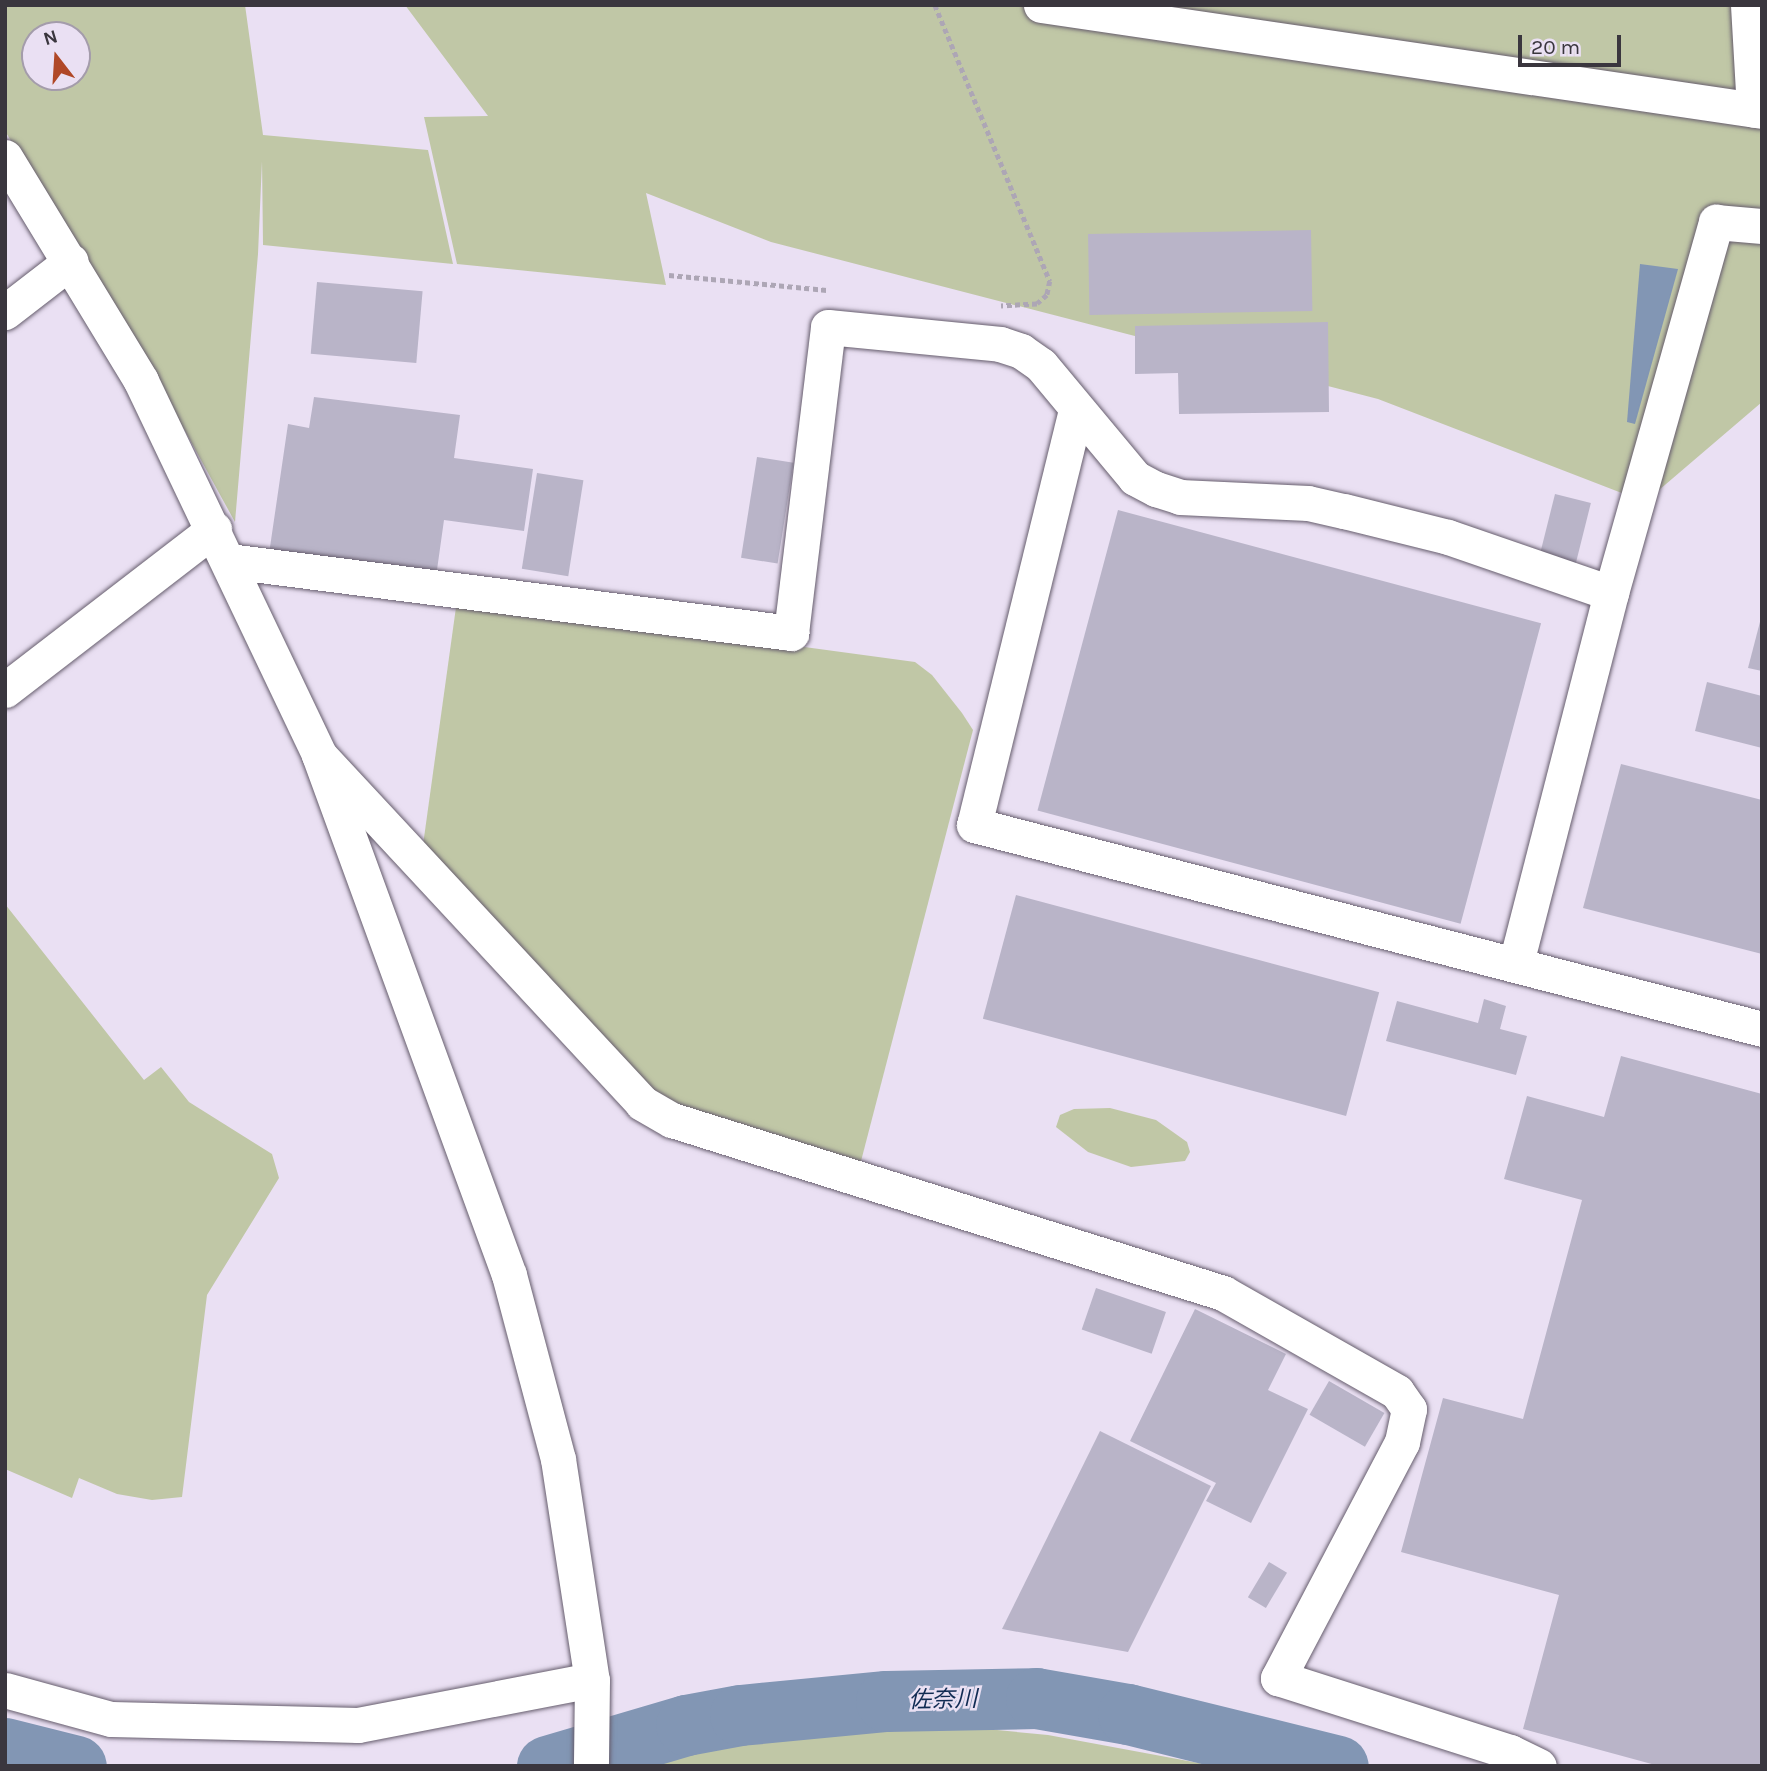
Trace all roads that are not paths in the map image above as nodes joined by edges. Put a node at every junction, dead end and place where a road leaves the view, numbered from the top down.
1 (1041, 5) edge
2 (1748, 5) edge
3 (1758, 111) edge
4 (5, 156) edge
5 (1762, 226) edge
6 (71, 261) junction
7 (5, 312) edge
8 (1076, 410) junction
9 (214, 529) junction
10 (229, 561) junction
11 (1611, 593) junction
12 (5, 691) edge
13 (319, 755) junction
14 (1516, 963) junction
15 (1762, 1029) edge
16 (592, 1681) junction
17 (5, 1690) edge
18 (591, 1766) edge
19 (1539, 1766) edge

1 - 3 street
2 - 3 street
4 - 6 street
5 - 11 street
6 - 7 street
6 - 9 street
8 - 10 street
8 - 11 street
8 - 14 street
9 - 10 street
9 - 12 street
10 - 13 street
11 - 14 street
13 - 16 street
13 - 19 street
14 - 15 street
16 - 17 street
16 - 18 street

